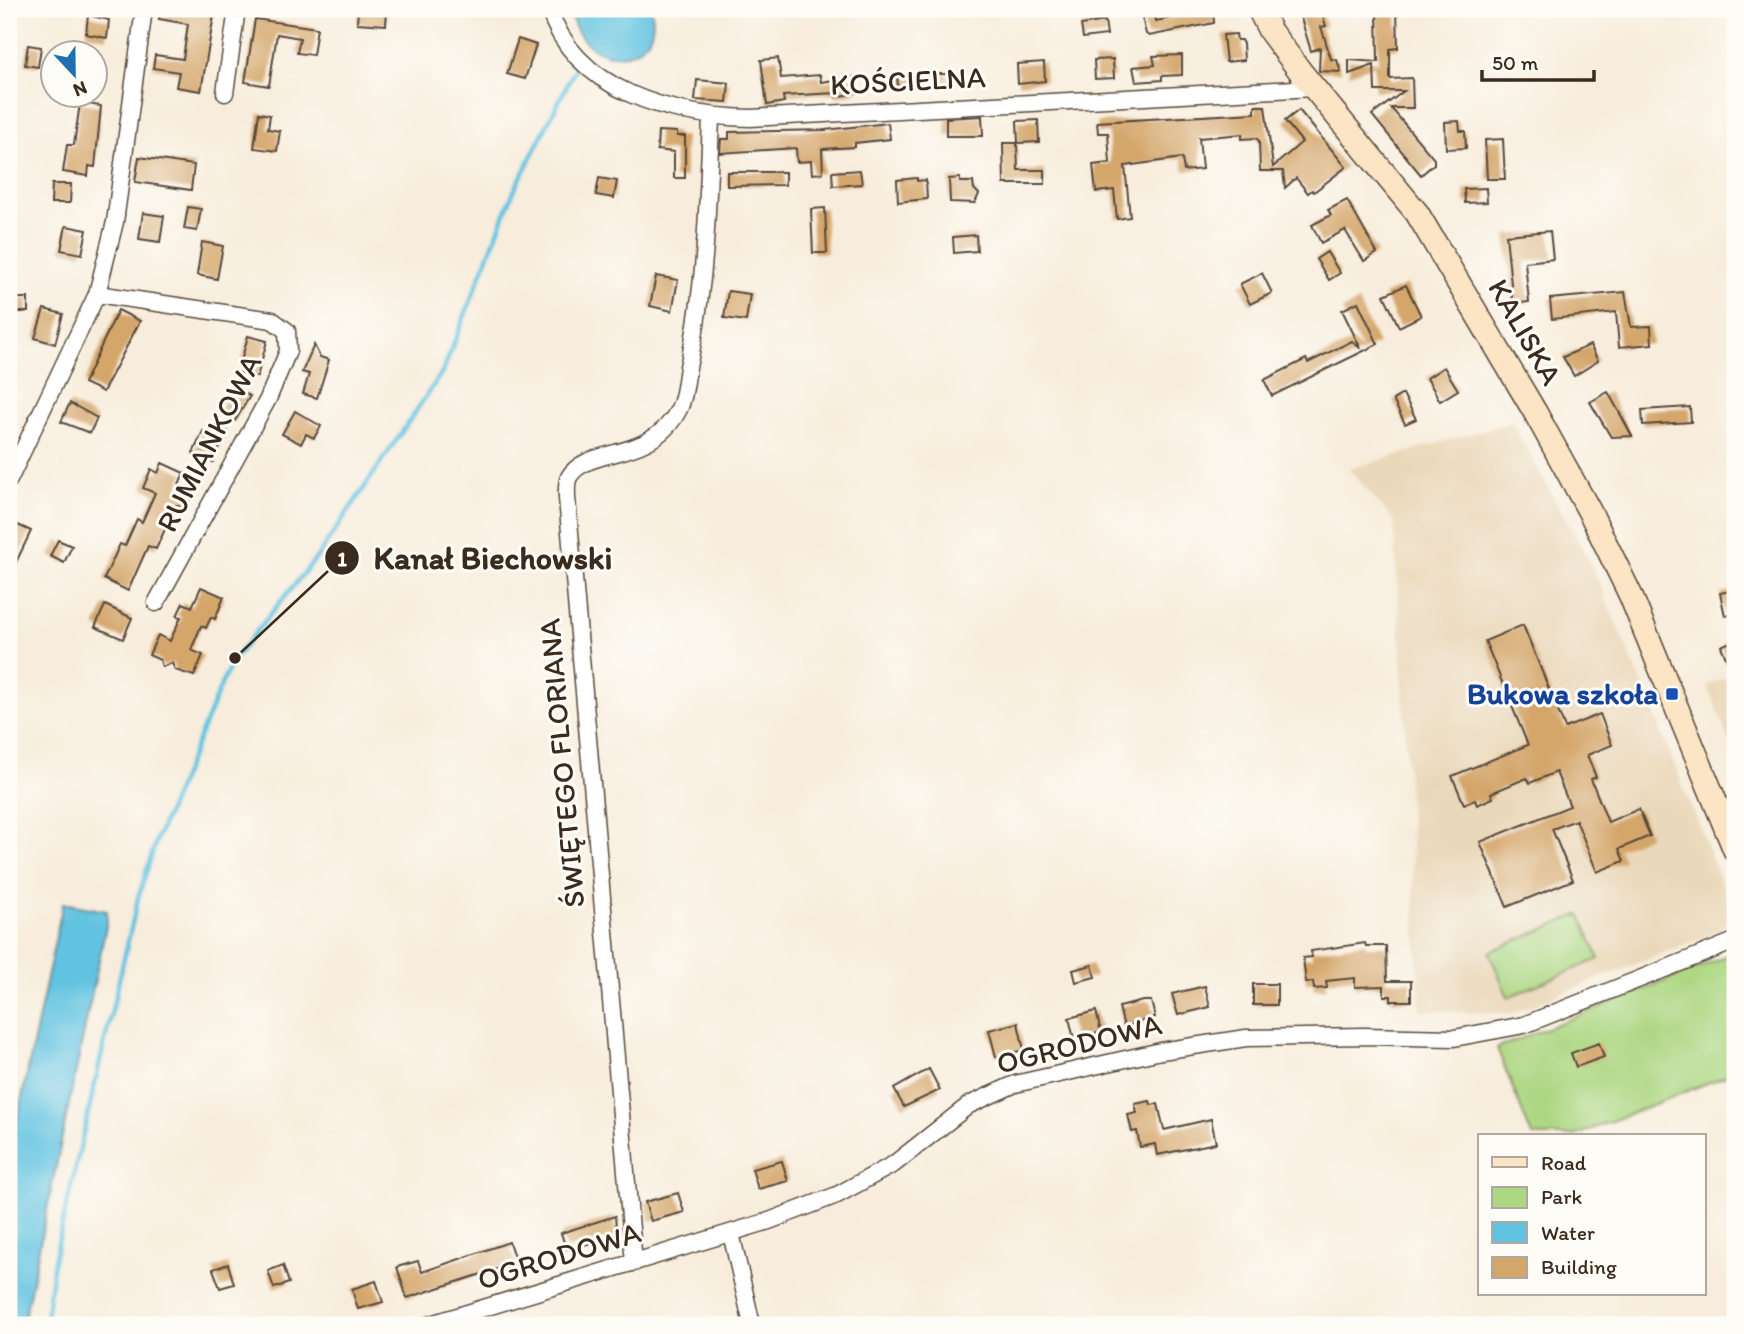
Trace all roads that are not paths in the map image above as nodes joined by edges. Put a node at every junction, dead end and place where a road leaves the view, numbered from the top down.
1 (144, 9) edge
2 (237, 9) edge
3 (549, 9) edge
4 (1259, 9) edge
5 (1314, 88) junction
6 (225, 93) dead end
7 (711, 117) junction
8 (97, 293) junction
9 (9, 480) edge
10 (156, 603) dead end
11 (1735, 850) edge
12 (1735, 941) edge
13 (731, 1233) junction
14 (634, 1263) junction
15 (428, 1325) edge
16 (752, 1325) edge

1 - 8 street
2 - 6 street
3 - 7 street, KOŚCIELNA
4 - 5 main road, KALISKA
5 - 7 street, KOŚCIELNA
5 - 11 main road, KALISKA
7 - 14 street, ŚWIĘTEGO FLORIANA
8 - 9 street
8 - 10 street, RUMIANKOWA
12 - 13 street, OGRODOWA
13 - 14 street, OGRODOWA
13 - 16 street
14 - 15 street, OGRODOWA

